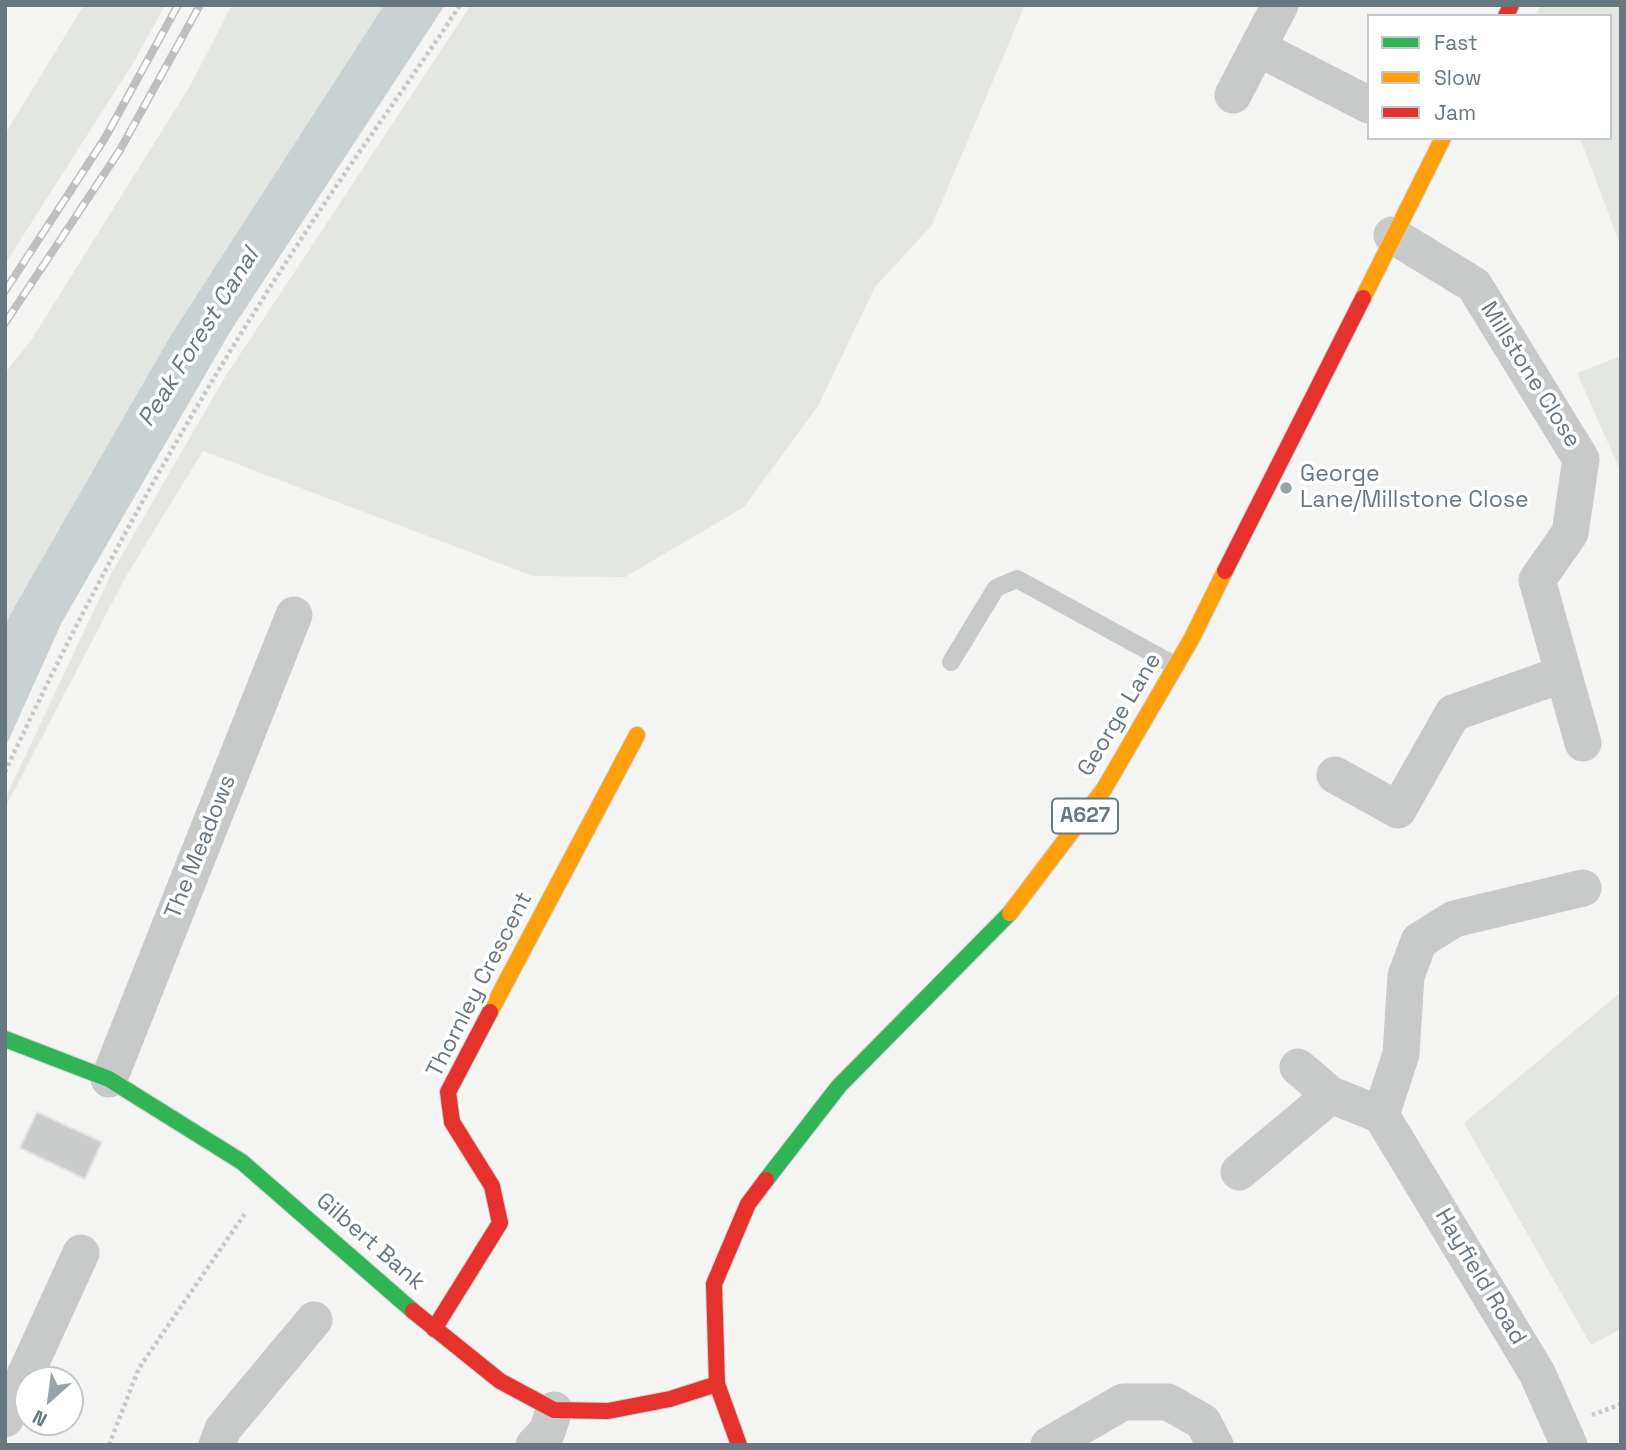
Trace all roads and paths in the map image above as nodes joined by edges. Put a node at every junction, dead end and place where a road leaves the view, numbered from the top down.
1 (460, 5) edge
2 (1280, 5) edge
3 (1258, 48) junction
4 (1233, 95) dead end
5 (1367, 104) edge
6 (1439, 140) edge
7 (1392, 235) junction
8 (294, 615) dead end
9 (951, 662) dead end
10 (1176, 666) junction
11 (1563, 674) junction
12 (637, 735) dead end
13 (1583, 743) dead end
14 (5, 772) edge
15 (1335, 775) dead end
16 (1583, 888) dead end
17 (5, 1039) edge
18 (1298, 1067) dead end
19 (108, 1079) junction
20 (1331, 1095) junction
21 (1381, 1115) junction
22 (1240, 1172) dead end
23 (266, 1182) junction
24 (81, 1253) dead end
25 (314, 1320) dead end
26 (434, 1329) junction
27 (717, 1384) junction
28 (554, 1410) junction
29 (5, 1419) edge
30 (109, 1445) edge
31 (218, 1445) edge
32 (534, 1445) edge
33 (739, 1445) edge
34 (1049, 1445) edge
35 (1215, 1445) edge
36 (1569, 1445) edge

1 - 14 path
2 - 3 street
3 - 4 street
3 - 5 street
6 - 7 main road, George Lane / A627
7 - 10 main road, George Lane / A627
7 - 11 street, Millstone Close
8 - 19 street, The Meadows
9 - 10 lane
10 - 27 main road, George Lane / A627
11 - 13 street, Millstone Close
11 - 15 street
12 - 26 main road, Thornley Crescent
16 - 21 street
17 - 19 main road, Gilbert Bank
18 - 20 street
19 - 23 main road, Gilbert Bank
20 - 21 street
20 - 22 street
21 - 36 street, Hayfield Road
23 - 26 main road, Gilbert Bank
23 - 30 path
24 - 29 street
25 - 31 street
26 - 28 main road, Gilbert Bank
27 - 28 main road, Gilbert Bank
27 - 33 main road, George Lane / A627
28 - 32 street
34 - 35 street

